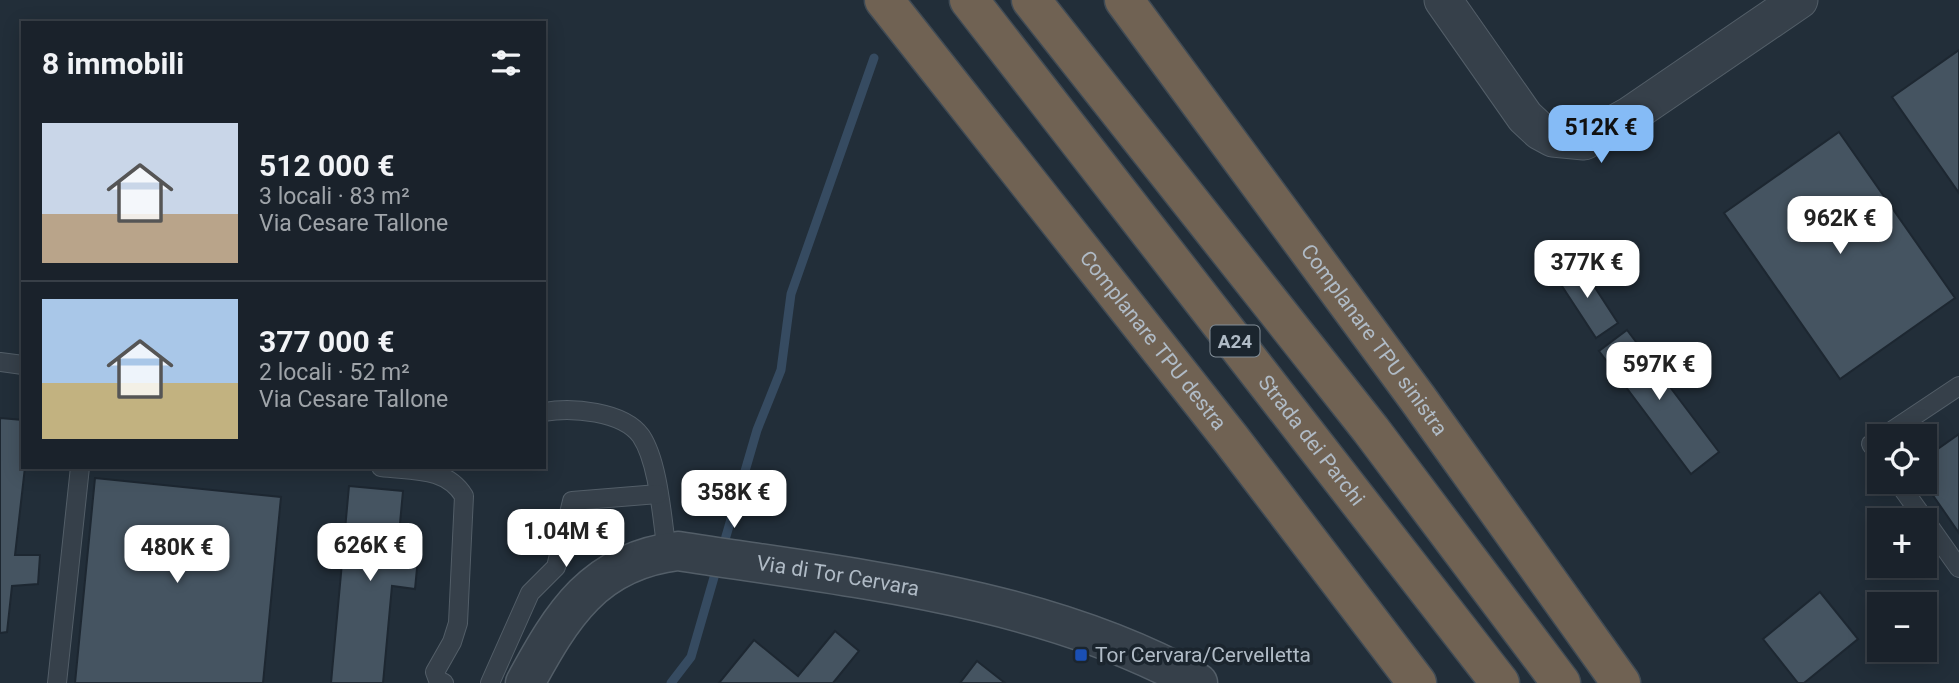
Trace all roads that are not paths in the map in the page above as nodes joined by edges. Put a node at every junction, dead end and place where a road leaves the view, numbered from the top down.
1 (854, 0) edge
2 (884, 0) edge
3 (969, 0) edge
4 (1031, 0) edge
5 (1124, 0) edge
6 (1136, 0) edge
7 (1443, 0) edge
8 (1799, 0) edge
9 (1151, 35) junction
10 (1055, 214) junction
11 (0, 362) edge
12 (21, 365) edge
13 (1959, 386) edge
14 (546, 412) edge
15 (1902, 424) edge
16 (80, 469) edge
17 (396, 469) edge
18 (658, 494) junction
19 (1937, 537) edge
20 (672, 552) junction
21 (1959, 568) edge
22 (435, 679) edge
23 (57, 683) edge
24 (490, 683) edge
25 (525, 683) edge
26 (1198, 683) edge
27 (1417, 683) edge
28 (1500, 683) edge
29 (1561, 683) edge
30 (1621, 683) edge

1 - 10 highway
2 - 10 highway, Complanare TPU destra
3 - 28 highway, Strada dei Parchi / A24
4 - 29 highway, A24
5 - 9 highway, Complanare TPU sinistra
6 - 9 highway
7 - 8 street
9 - 30 highway, Complanare TPU sinistra
10 - 27 highway, Complanare TPU destra
11 - 12 lane
13 - 15 lane
14 - 18 lane
16 - 23 lane
17 - 22 lane
18 - 20 lane
18 - 24 lane
19 - 21 lane
20 - 25 street, Via di Tor Cervara
20 - 26 street, Via di Tor Cervara

